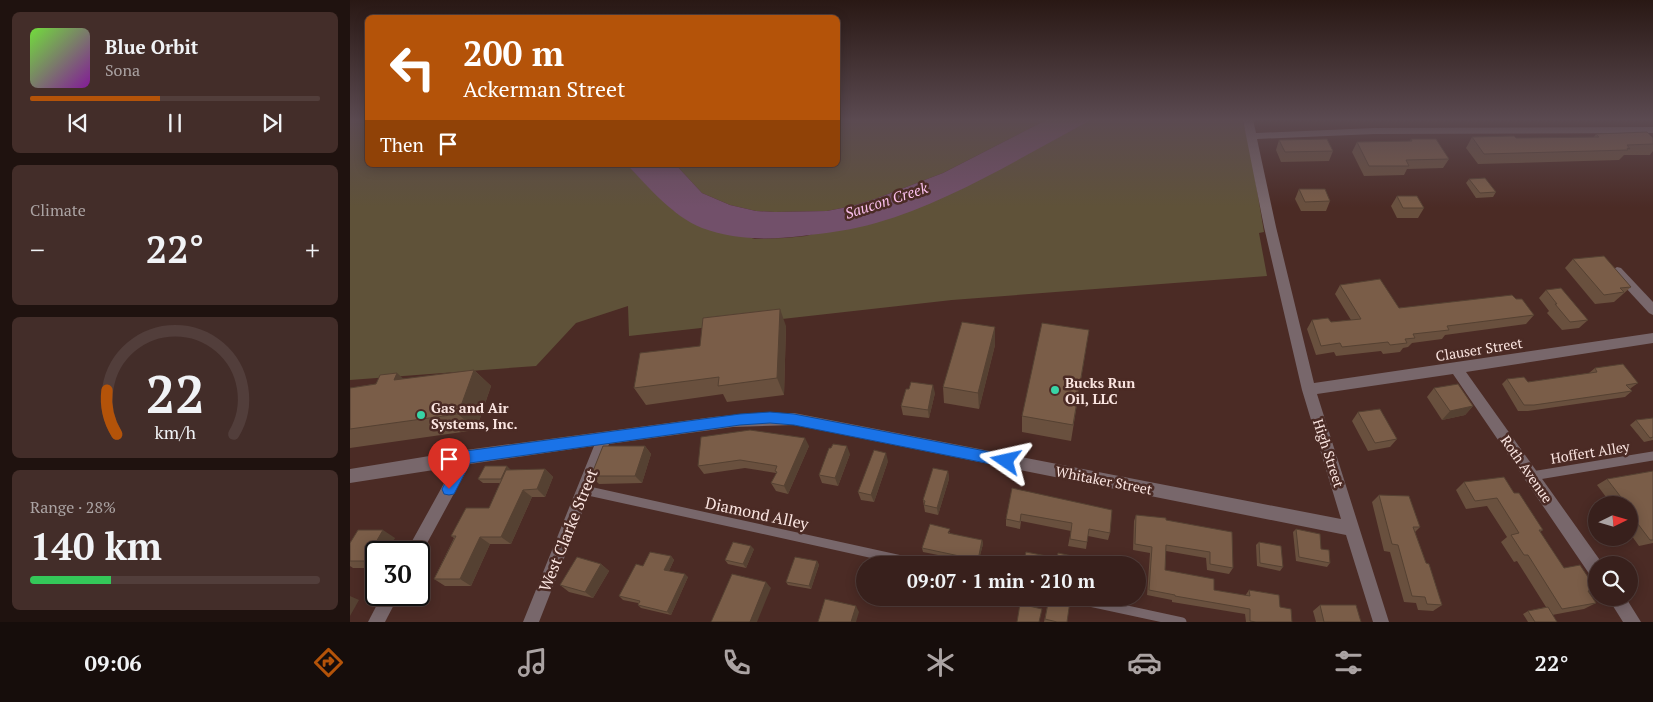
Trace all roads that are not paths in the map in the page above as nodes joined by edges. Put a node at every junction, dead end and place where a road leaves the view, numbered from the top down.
1 (1255, 149) edge
2 (1617, 271) edge
3 (1653, 310) edge
4 (1653, 338) edge
5 (1457, 369) junction
6 (1309, 390) junction
7 (604, 438) junction
8 (1653, 456) edge
9 (466, 457) junction
10 (350, 476) edge
11 (1532, 476) junction
12 (584, 490) junction
13 (1353, 529) junction
14 (420, 541) edge
15 (883, 556) edge
16 (1588, 557) edge
17 (385, 606) edge
18 (1108, 606) edge
19 (1622, 606) edge
20 (535, 621) edge
21 (376, 622) edge
22 (1182, 622) edge
23 (1381, 622) edge
24 (1633, 622) edge

1 - 6 street, High Street
2 - 3 street
4 - 5 street, Clauser Street
5 - 6 street, Clauser Street
5 - 11 street, Roth Avenue
6 - 13 street, High Street
7 - 9 street, Whitaker Street
7 - 12 street, West Clarke Street
7 - 13 street, Whitaker Street
8 - 11 lane, Hoffert Alley
9 - 10 street, Whitaker Street
9 - 14 street
11 - 16 street, Roth Avenue
12 - 15 lane, Diamond Alley
12 - 20 street, West Clarke Street
13 - 23 street, High Street
17 - 21 street
18 - 22 lane
19 - 24 street

